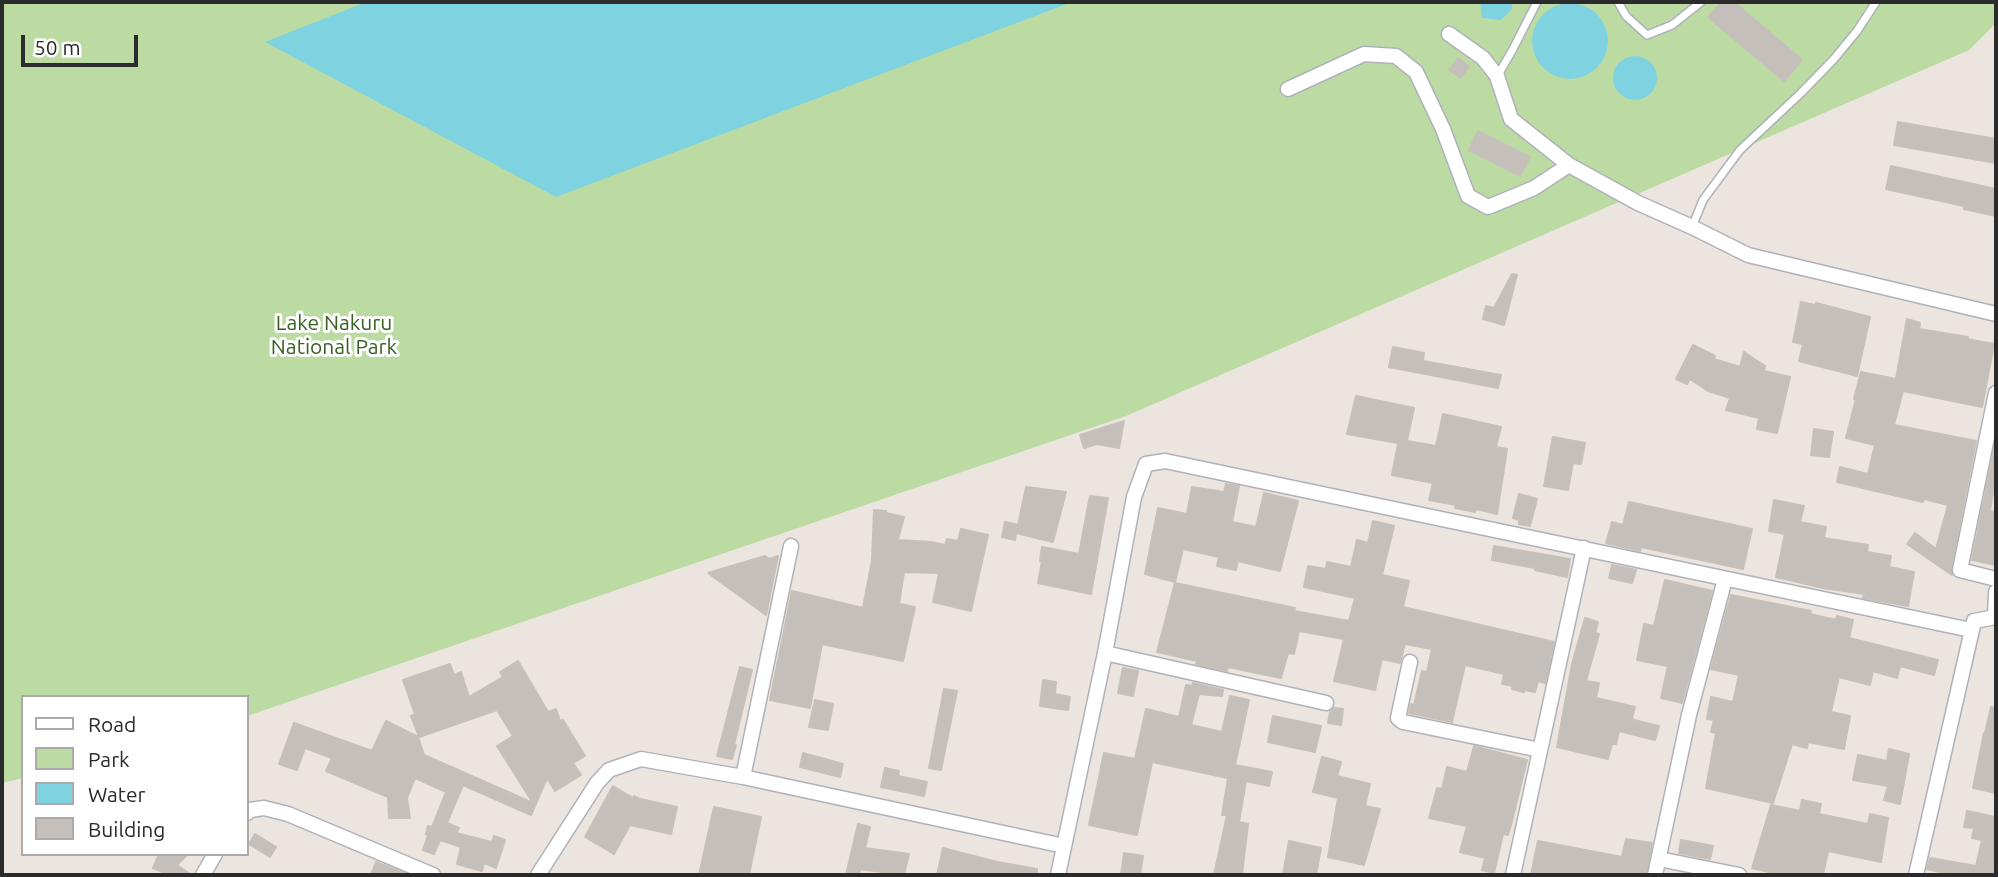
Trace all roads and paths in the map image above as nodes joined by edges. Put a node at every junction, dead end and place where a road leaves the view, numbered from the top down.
1 (1537, 2) edge
2 (1618, 2) edge
3 (1700, 2) edge
4 (1876, 2) edge
5 (1449, 34) dead end
6 (1497, 76) junction
7 (1288, 89) dead end
8 (1569, 165) junction
9 (1692, 227) junction
10 (1996, 314) edge
11 (1996, 393) edge
12 (791, 546) dead end
13 (1584, 548) junction
14 (1725, 579) junction
15 (1996, 579) edge
16 (1996, 594) edge
17 (1995, 617) edge
18 (1971, 630) junction
19 (1105, 653) junction
20 (1410, 662) dead end
21 (1326, 703) dead end
22 (1540, 750) junction
23 (743, 777) junction
24 (248, 812) edge
25 (1064, 846) junction
26 (214, 856) edge
27 (1659, 859) junction
28 (203, 875) edge
29 (433, 875) edge
30 (538, 875) edge
31 (1058, 875) edge
32 (1513, 875) edge
33 (1655, 875) edge
34 (1740, 875) edge
35 (1916, 875) edge

1 - 6 lane
2 - 3 lane
4 - 9 lane
5 - 6 street
6 - 8 street
7 - 8 street
8 - 9 street
9 - 10 street
11 - 15 street
12 - 23 street
13 - 14 street
13 - 19 street
13 - 22 street
14 - 18 street
14 - 27 street
16 - 17 street
17 - 18 street
18 - 35 street
19 - 21 street
19 - 25 street
20 - 22 street
22 - 32 street
23 - 25 street
23 - 30 street
24 - 29 street
25 - 31 street
26 - 28 street
27 - 33 street
27 - 34 street

